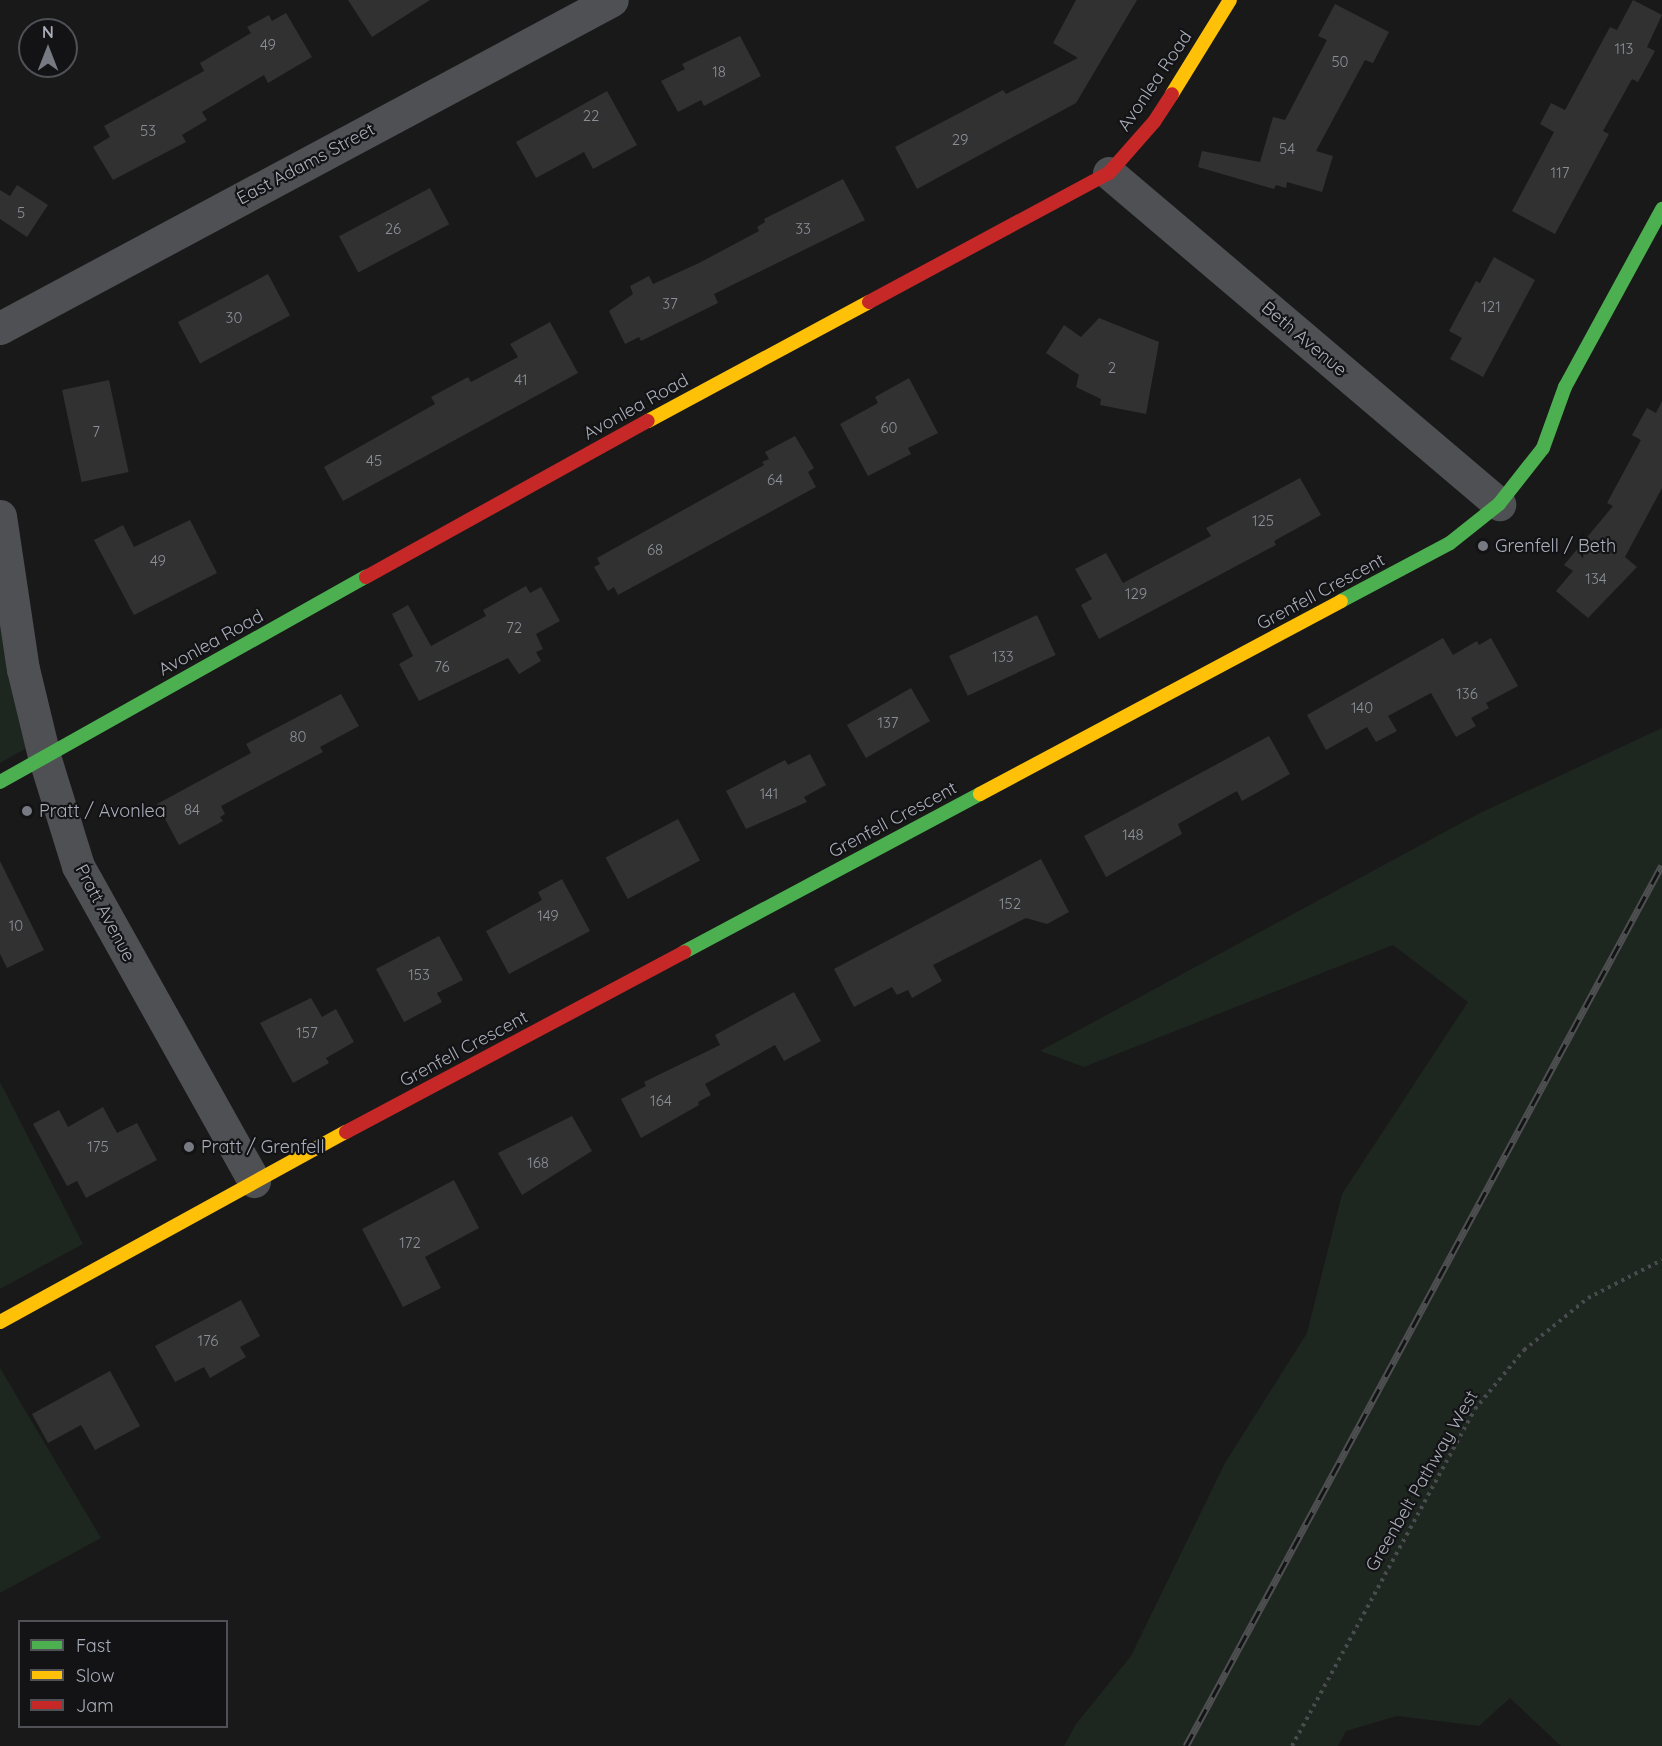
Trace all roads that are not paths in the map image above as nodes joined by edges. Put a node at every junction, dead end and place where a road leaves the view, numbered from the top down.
1 (612, 0) edge
2 (1230, 0) edge
3 (1109, 174) junction
4 (1662, 209) edge
5 (0, 328) edge
6 (1499, 504) junction
7 (0, 516) edge
8 (44, 756) junction
9 (0, 782) edge
10 (254, 1181) junction
11 (0, 1322) edge

1 - 5 street, East Adams Street
2 - 3 street, Avonlea Road
3 - 6 street, Beth Avenue
3 - 8 street, Avonlea Road
4 - 6 street, Grenfell Crescent
6 - 10 street, Grenfell Crescent
7 - 8 street, Pratt Avenue
8 - 9 street, Avonlea Road
8 - 10 street, Pratt Avenue
10 - 11 street, Grenfell Crescent

